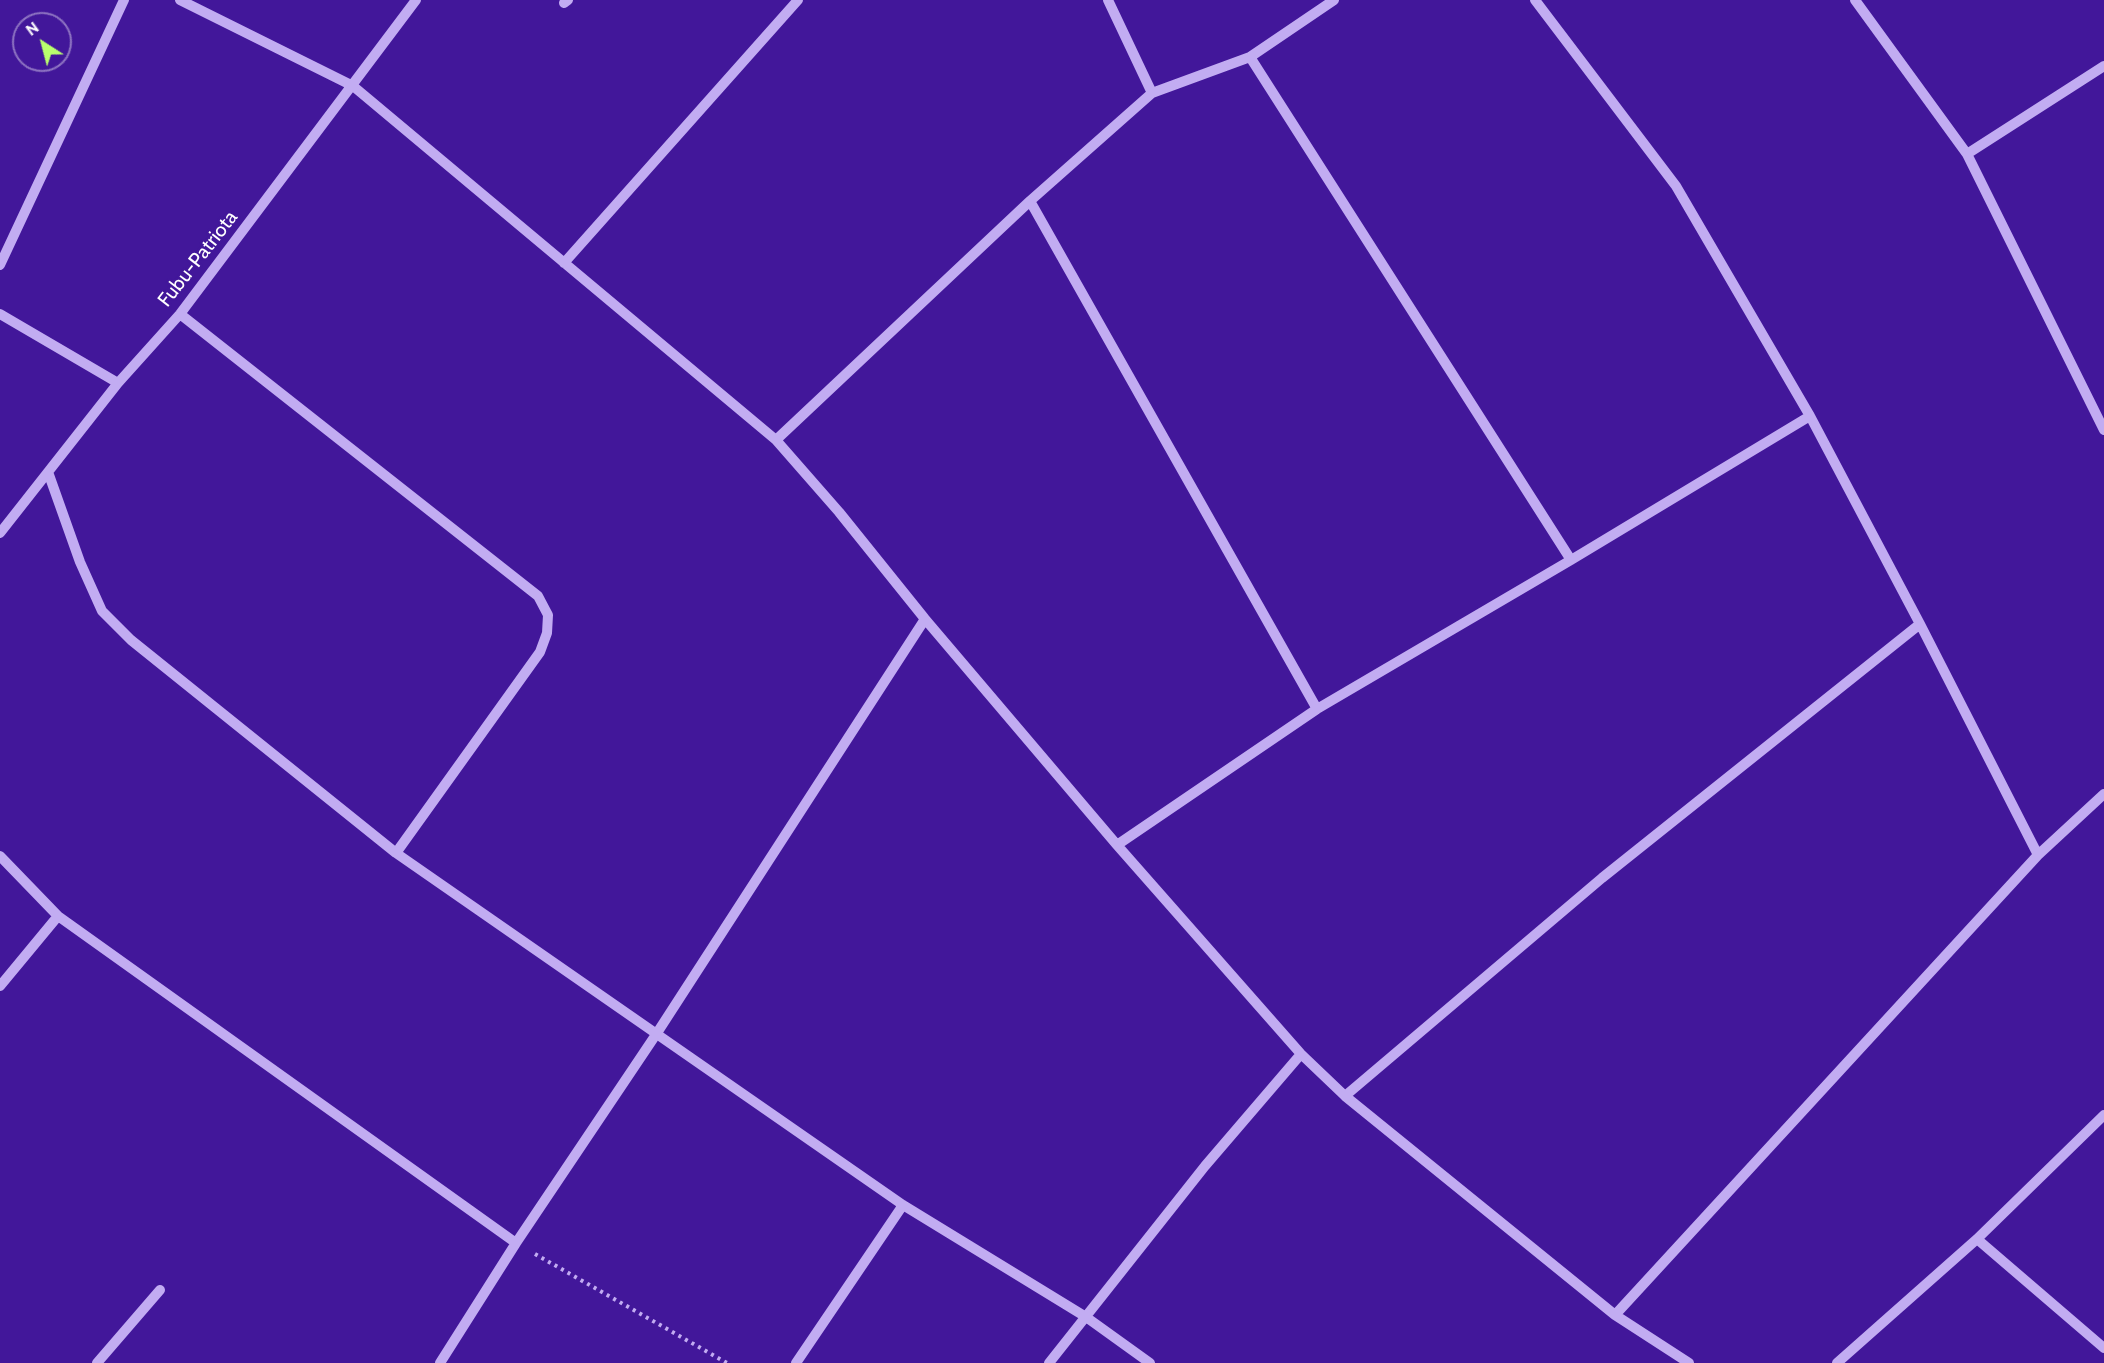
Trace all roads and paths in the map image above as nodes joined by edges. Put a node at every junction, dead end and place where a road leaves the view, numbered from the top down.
1 (123, 0) edge
2 (180, 0) edge
3 (416, 0) edge
4 (798, 0) edge
5 (1108, 0) edge
6 (1334, 0) edge
7 (1535, 0) edge
8 (1855, 0) edge
9 (1250, 57) junction
10 (2104, 66) edge
11 (353, 86) junction
12 (1152, 93) junction
13 (1967, 154) junction
14 (1030, 201) junction
15 (564, 263) junction
16 (0, 265) edge
17 (0, 314) edge
18 (180, 314) junction
19 (118, 383) junction
20 (1810, 416) junction
21 (2104, 430) edge
22 (776, 440) junction
23 (48, 472) junction
24 (0, 533) edge
25 (1571, 560) junction
26 (925, 619) junction
27 (1920, 624) junction
28 (1317, 709) junction
29 (2104, 794) edge
30 (1117, 845) junction
31 (396, 853) junction
32 (2038, 855) junction
33 (0, 856) edge
34 (58, 916) junction
35 (0, 986) edge
36 (657, 1033) junction
37 (1301, 1054) junction
38 (1345, 1096) junction
39 (2104, 1115) edge
40 (903, 1205) junction
41 (1977, 1239) junction
42 (516, 1243) junction
43 (160, 1290) dead end
44 (1615, 1315) junction
45 (1086, 1317) junction
46 (2104, 1348) edge
47 (97, 1363) edge
48 (440, 1363) edge
49 (727, 1363) edge
50 (796, 1363) edge
51 (1049, 1363) edge
52 (1150, 1363) edge
53 (1689, 1363) edge
54 (1837, 1363) edge

1 - 16 street
2 - 11 street
3 - 11 street, Fubu-Patriota
4 - 15 street
5 - 12 street
6 - 9 street
7 - 20 street
8 - 13 street
9 - 12 street
9 - 25 street
10 - 13 street
11 - 15 street
11 - 18 street, Fubu-Patriota
12 - 14 street
13 - 21 street
14 - 22 street
14 - 28 street
15 - 22 street
17 - 19 street
18 - 19 street, Fubu-Patriota
18 - 31 street
19 - 23 street, Fubu-Patriota
20 - 25 street
20 - 27 street
22 - 26 street
23 - 24 street, Fubu-Patriota
23 - 31 street
25 - 28 street
26 - 30 street
26 - 36 street
27 - 32 street
27 - 38 street
28 - 30 street
29 - 32 street
30 - 37 street
31 - 36 street
32 - 44 street
33 - 34 street
34 - 35 street
34 - 42 street
36 - 40 street
36 - 42 street
37 - 38 street
37 - 45 street
38 - 44 street
39 - 41 street
40 - 45 street
40 - 50 street
41 - 46 street
41 - 54 street
42 - 48 street
42 - 49 path
43 - 47 street
44 - 53 street
45 - 51 street
45 - 52 street

